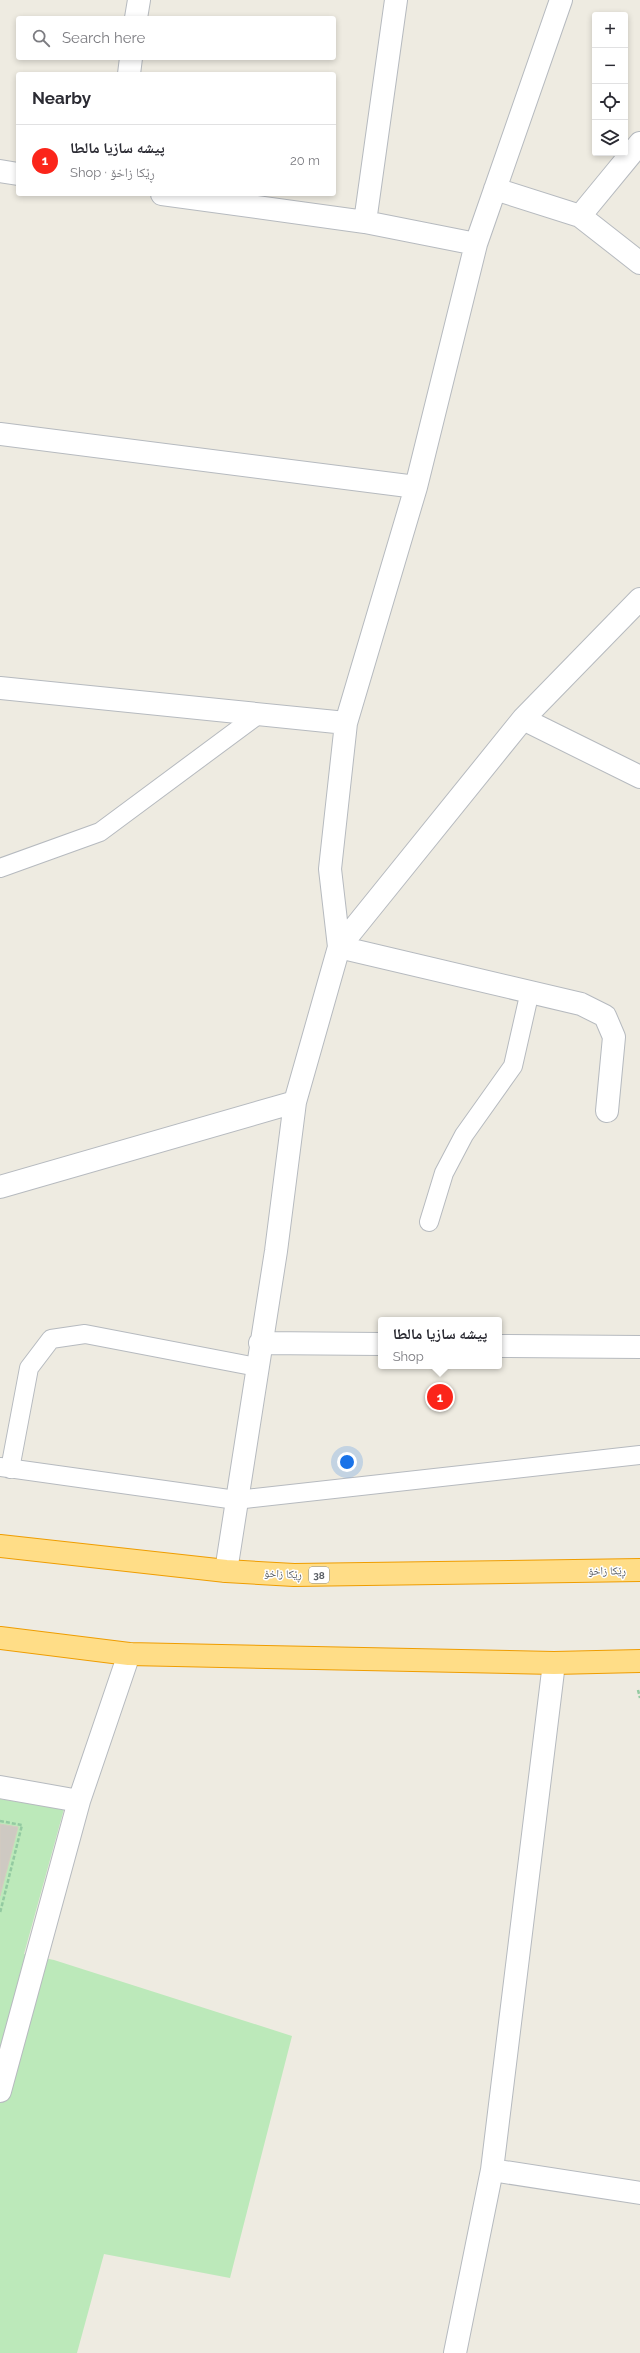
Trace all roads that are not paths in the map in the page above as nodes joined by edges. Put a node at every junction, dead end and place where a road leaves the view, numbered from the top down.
1 (139, 0) edge
2 (396, 0) edge
3 (561, 0) edge
4 (136, 16) edge
5 (131, 60) edge
6 (129, 72) edge
7 (640, 143) edge
8 (0, 171) edge
9 (16, 174) edge
10 (495, 189) junction
11 (176, 196) edge
12 (580, 216) junction
13 (365, 222) junction
14 (476, 244) junction
15 (640, 263) edge
16 (0, 434) edge
17 (416, 487) junction
18 (640, 599) edge
19 (0, 688) edge
20 (259, 714) junction
21 (523, 719) junction
22 (346, 723) junction
23 (640, 777) edge
24 (0, 868) edge
25 (339, 947) junction
26 (530, 991) junction
27 (295, 1102) junction
28 (607, 1111) dead end
29 (0, 1187) edge
30 (429, 1222) dead end
31 (260, 1343) junction
32 (378, 1344) edge
33 (502, 1346) edge
34 (640, 1347) edge
35 (257, 1367) junction
36 (640, 1455) edge
37 (5, 1468) edge
38 (236, 1500) junction
39 (0, 1546) edge
40 (640, 1570) edge
41 (226, 1571) junction
42 (0, 1638) edge
43 (129, 1654) junction
44 (640, 1660) edge
45 (554, 1663) junction
46 (0, 1787) edge
47 (79, 1801) junction
48 (0, 2091) edge
49 (492, 2170) junction
50 (640, 2193) edge
51 (455, 2353) edge

1 - 4 street
2 - 13 street
3 - 10 street
5 - 6 street
7 - 12 street
8 - 9 street
10 - 12 street
10 - 14 street
11 - 13 street
12 - 15 street
13 - 14 street
14 - 17 street
16 - 17 street
17 - 22 street
18 - 21 street
19 - 20 street
20 - 22 street
20 - 24 lane
21 - 23 street
21 - 25 street
22 - 25 street
25 - 26 street
25 - 27 street
26 - 28 street
26 - 30 lane
27 - 29 street
27 - 31 street
31 - 32 street
31 - 35 street
33 - 34 street
35 - 37 lane
35 - 38 street
36 - 38 lane
37 - 38 lane
38 - 41 street
39 - 41 highway, ڕێکا زاخۆ / 38
40 - 41 highway, ڕێکا زاخۆ / 38
42 - 43 highway
43 - 45 highway
43 - 47 street
44 - 45 highway
45 - 49 street
46 - 47 street
47 - 48 street
49 - 50 street
49 - 51 street

